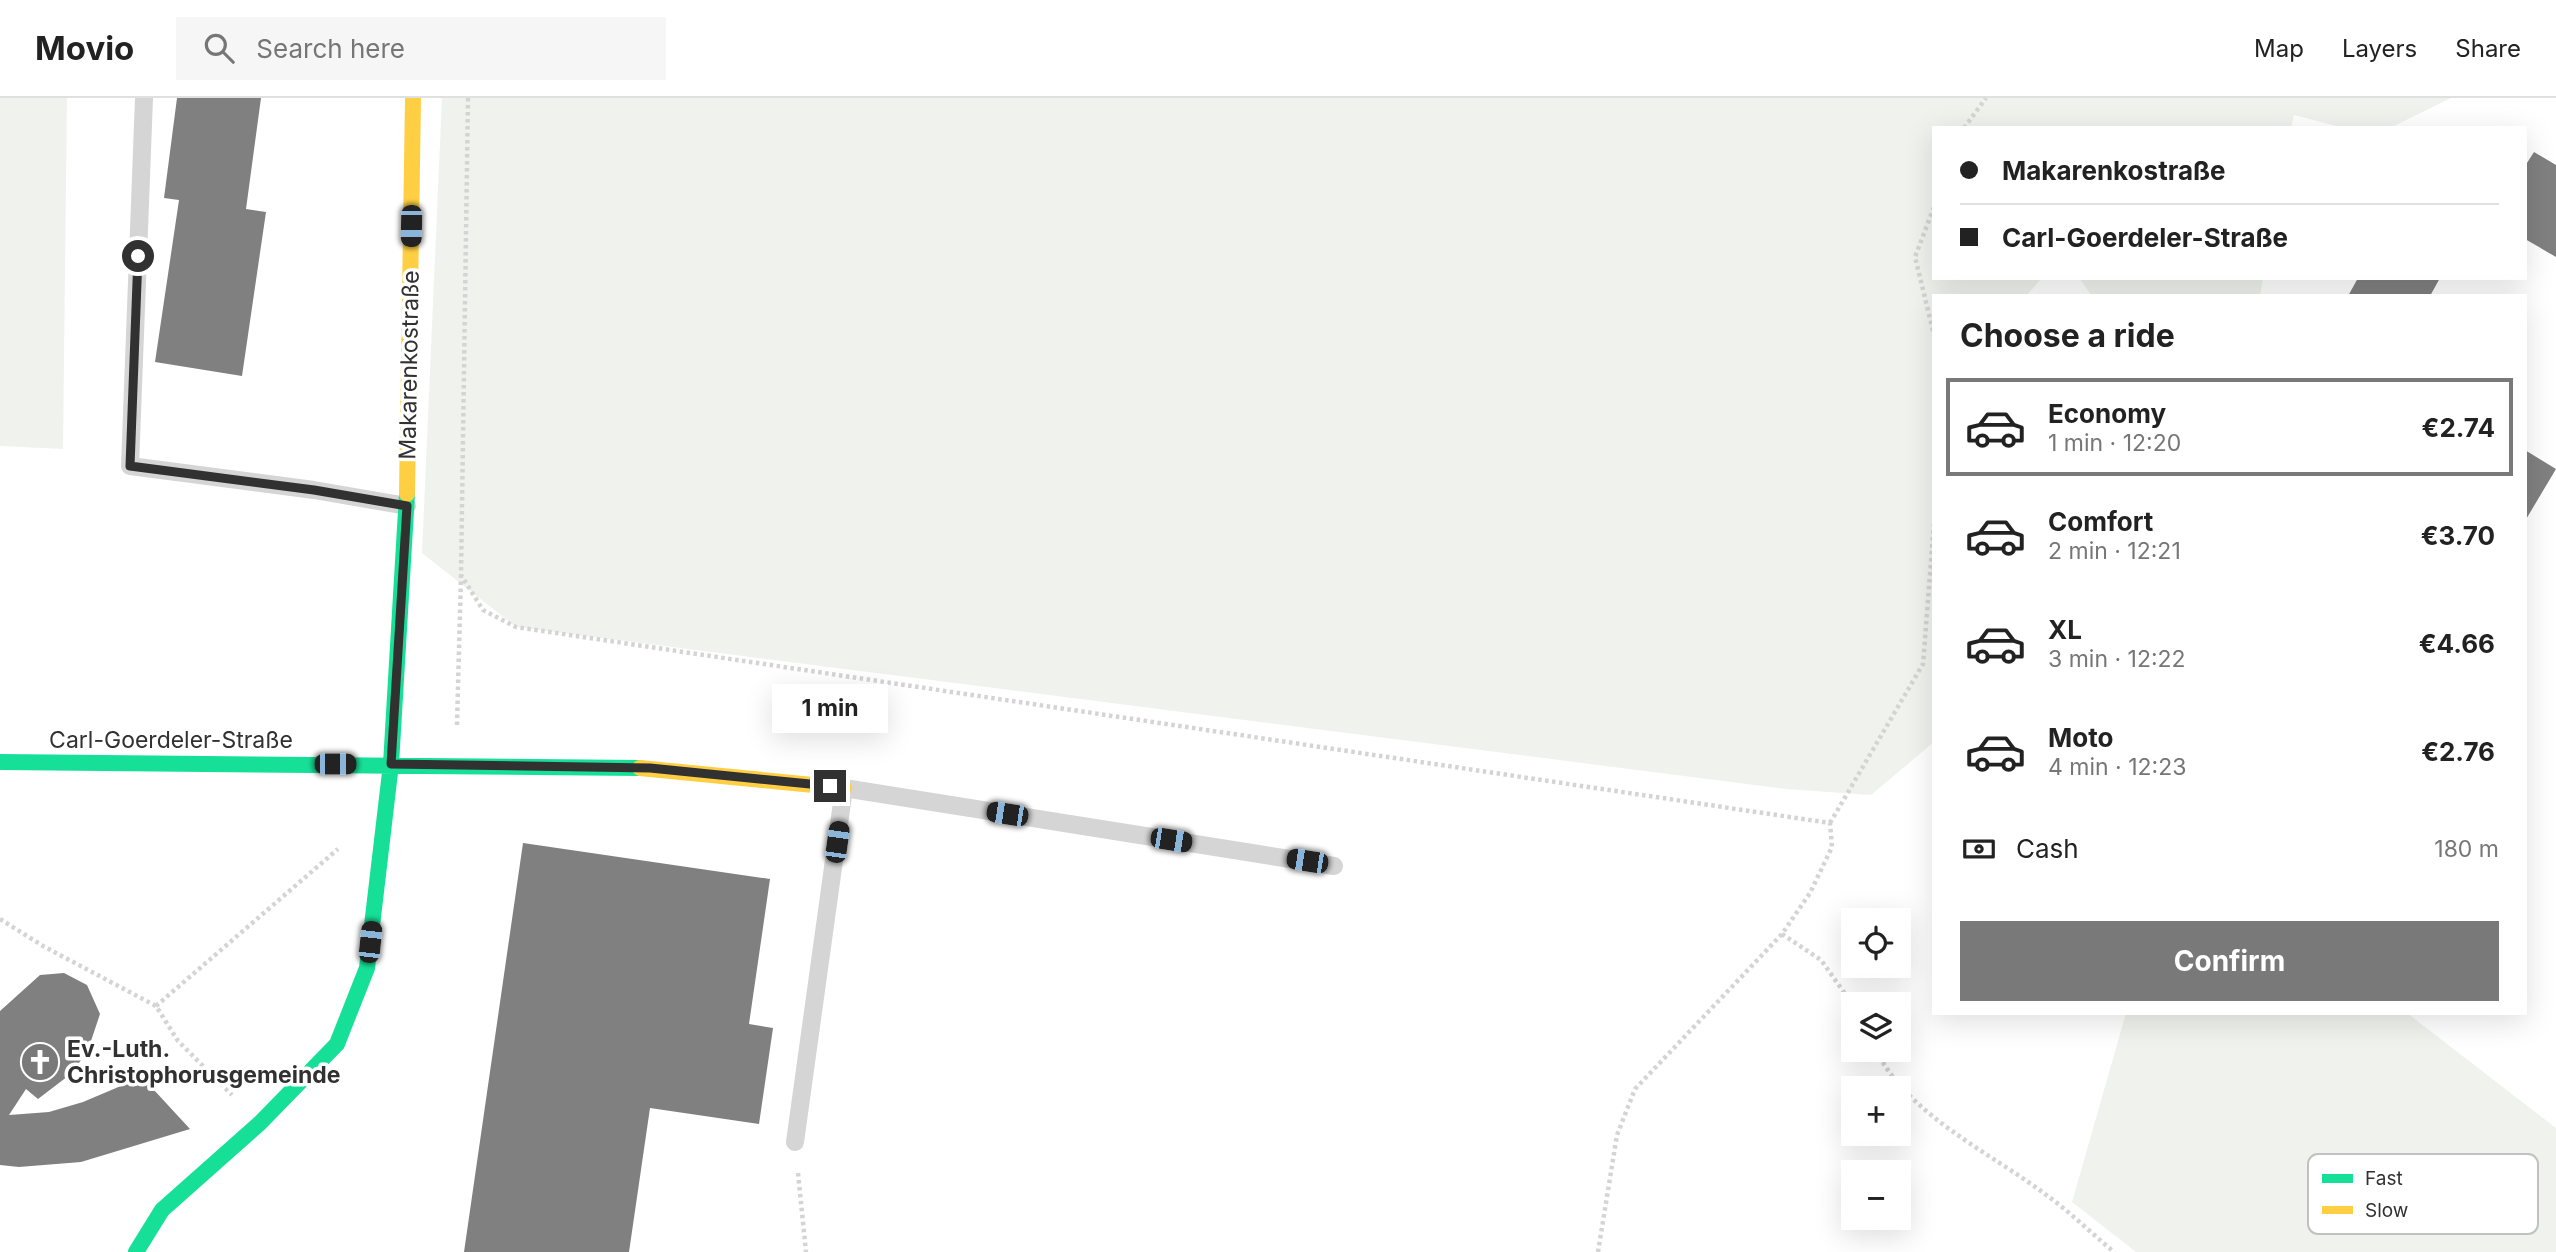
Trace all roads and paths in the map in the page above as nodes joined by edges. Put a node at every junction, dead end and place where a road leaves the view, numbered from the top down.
1 (144, 98) edge
2 (413, 98) edge
3 (468, 98) edge
4 (1986, 98) edge
5 (1965, 126) edge
6 (1932, 212) edge
7 (1932, 327) edge
8 (407, 506) junction
9 (1932, 549) edge
10 (461, 575) junction
11 (0, 762) edge
12 (391, 764) junction
13 (456, 765) junction
14 (844, 788) junction
15 (1830, 823) junction
16 (343, 845) dead end
17 (1334, 866) dead end
18 (0, 919) edge
19 (1782, 934) junction
20 (1843, 992) edge
21 (156, 1006) junction
22 (1882, 1062) edge
23 (260, 1123) junction
24 (795, 1142) joint
25 (136, 1252) edge
26 (806, 1252) edge
27 (1598, 1252) edge
28 (2114, 1252) edge

1 - 8 lane
2 - 8 street, Makarenkostraße
3 - 10 path
4 - 5 path
6 - 7 path
8 - 12 street, Makarenkostraße
9 - 15 path
10 - 13 path
10 - 15 path
11 - 12 street, Carl-Goerdeler-Straße
12 - 13 street, Carl-Goerdeler-Straße
12 - 23 street, Makarenkostraße
13 - 14 street, Carl-Goerdeler-Straße
14 - 17 lane
14 - 24 lane
15 - 19 path
16 - 21 path
18 - 21 path
19 - 20 path
19 - 27 path
21 - 23 path
22 - 28 path
23 - 25 street, Makarenkostraße
24 - 26 path

